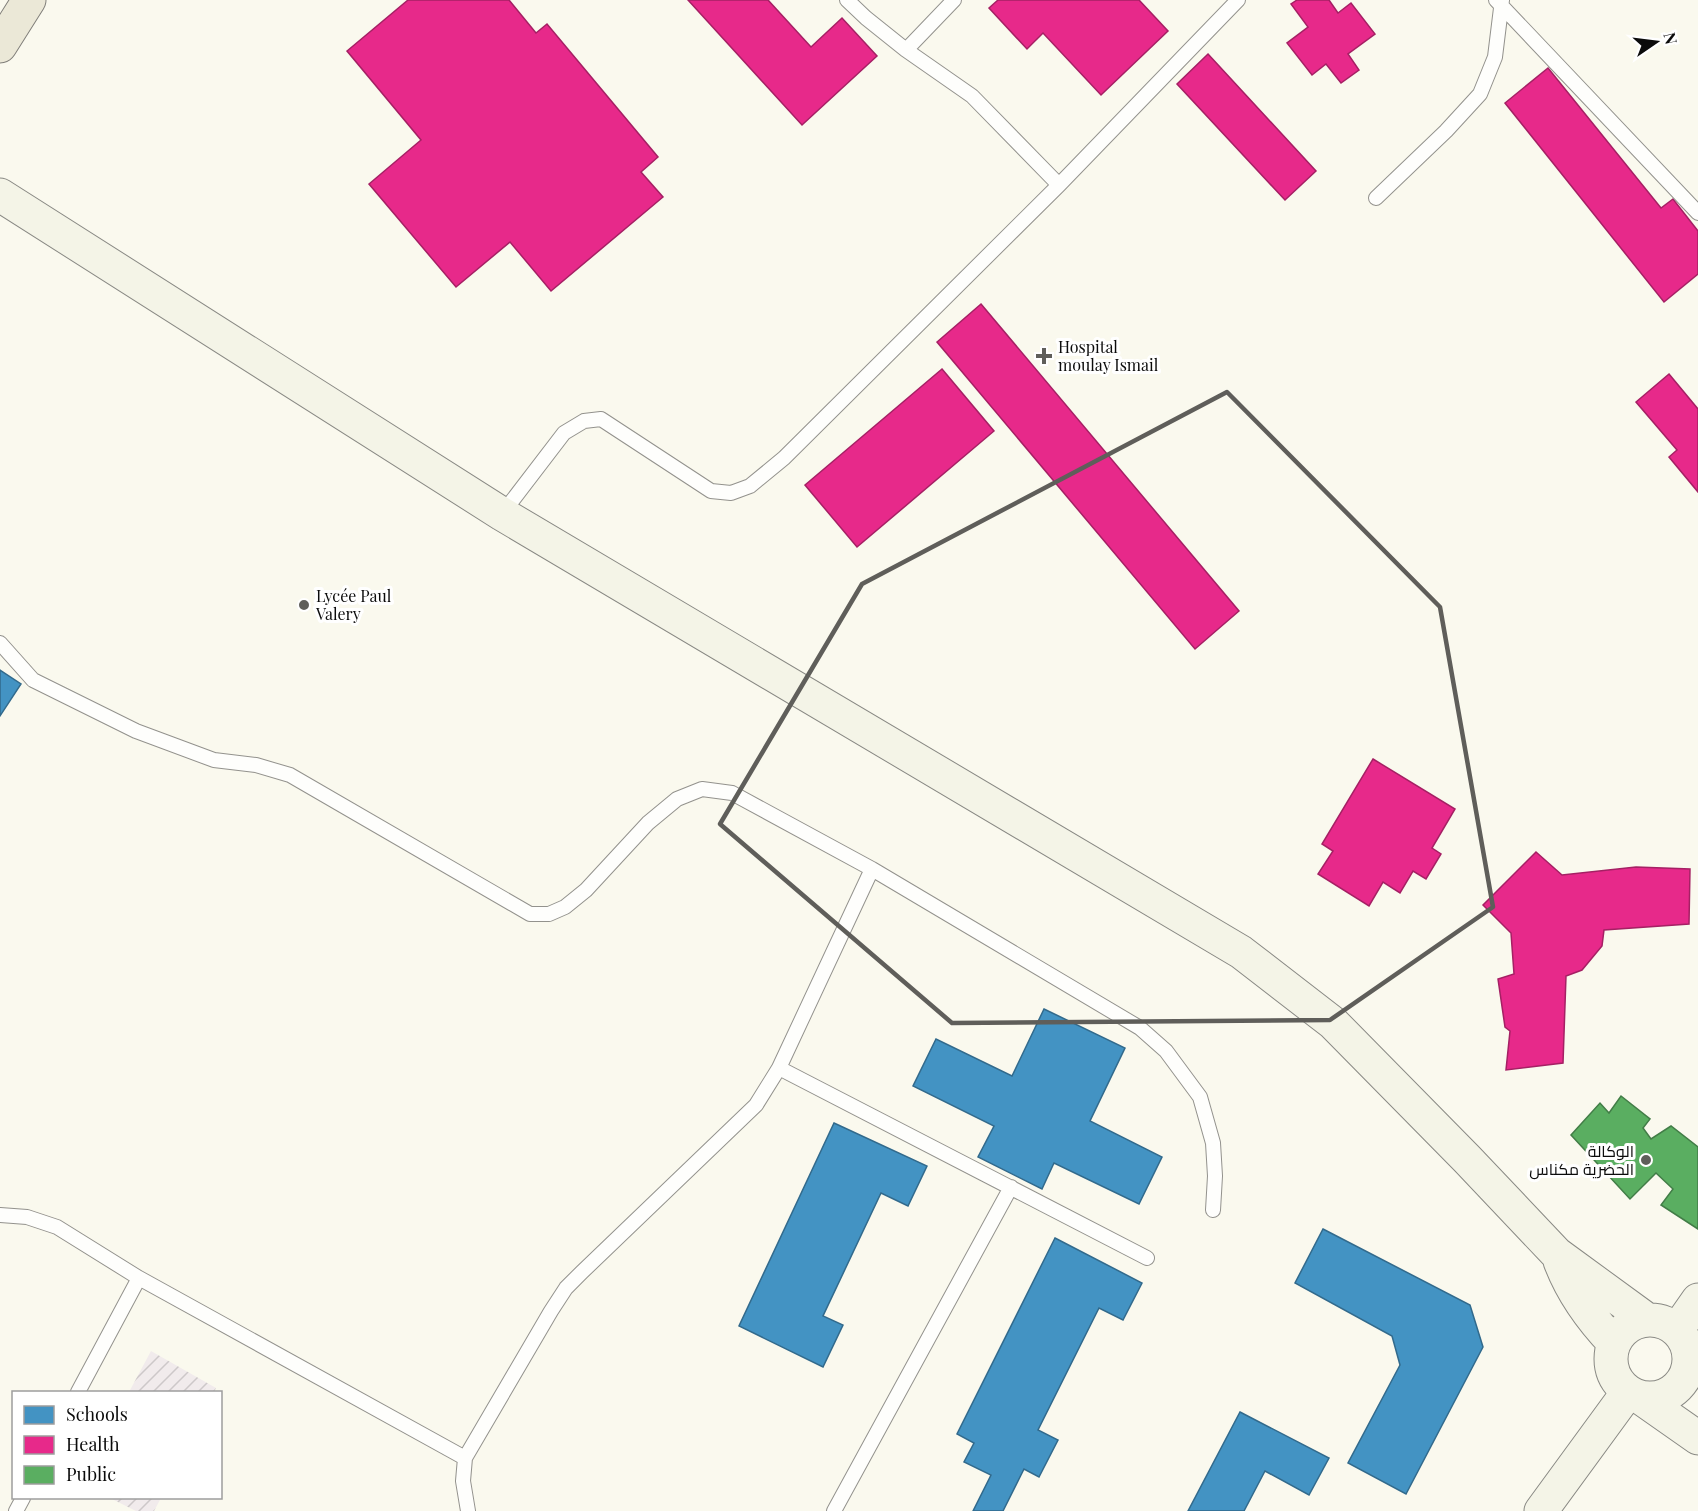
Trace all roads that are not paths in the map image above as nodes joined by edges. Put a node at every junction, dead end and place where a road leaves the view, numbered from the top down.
1 (29, 0) edge
2 (847, 0) edge
3 (954, 0) edge
4 (1238, 0) edge
5 (1500, 2) edge
6 (0, 46) edge
7 (906, 50) junction
8 (1059, 185) junction
9 (0, 195) edge
10 (1376, 198) dead end
11 (1698, 213) edge
12 (502, 514) junction
13 (0, 643) edge
14 (872, 869) junction
15 (779, 1068) junction
16 (1011, 1187) junction
17 (1213, 1210) dead end
18 (0, 1215) edge
19 (1557, 1254) junction
20 (1147, 1258) dead end
21 (139, 1278) junction
22 (1698, 1300) edge
23 (1646, 1319) junction
24 (1677, 1330) junction
25 (1614, 1343) junction
26 (1694, 1374) edge
27 (79, 1391) edge
28 (1635, 1395) junction
29 (1698, 1438) edge
30 (465, 1458) junction
31 (468, 1511) edge
32 (834, 1511) edge
33 (1541, 1511) edge

1 - 6 main road
2 - 7 lane
3 - 7 lane
4 - 8 lane
5 - 10 lane
5 - 11 lane
7 - 8 lane
8 - 12 lane
9 - 12 main road
12 - 19 main road
13 - 14 lane
14 - 15 lane
14 - 17 lane
15 - 16 lane
15 - 30 lane
16 - 20 lane
16 - 32 lane
18 - 21 lane
19 - 23 main road
19 - 25 main road
21 - 27 lane
21 - 30 lane
22 - 24 main road
23 - 24 main road
23 - 25 main road
24 - 26 main road
25 - 28 main road
26 - 28 main road
28 - 29 main road
28 - 33 main road
30 - 31 lane

